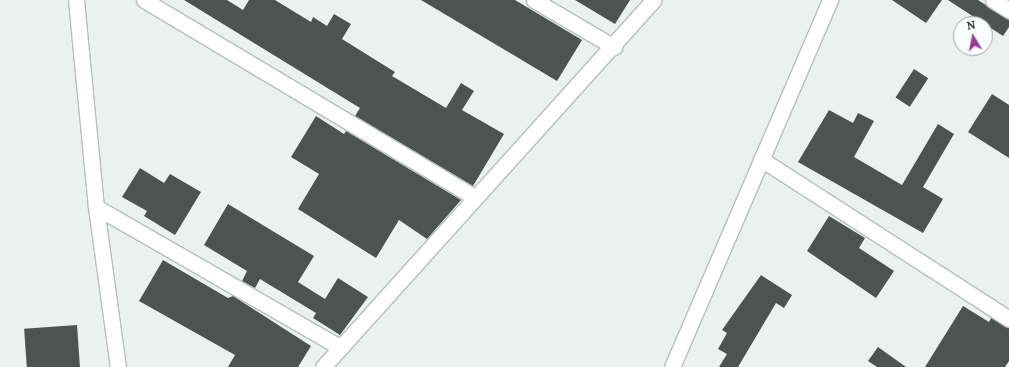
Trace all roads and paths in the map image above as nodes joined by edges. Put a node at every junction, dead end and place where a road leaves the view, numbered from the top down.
1 (76, 0) edge
2 (144, 0) edge
3 (534, 0) edge
4 (654, 0) edge
5 (830, 0) edge
6 (994, 0) edge
7 (1009, 10) edge
8 (614, 47) junction
9 (761, 158) junction
10 (474, 197) junction
11 (96, 206) junction
12 (1009, 319) edge
13 (339, 347) junction
14 (118, 367) edge
15 (323, 367) edge
16 (672, 367) edge

1 - 11 street
2 - 10 street
3 - 8 street
4 - 8 street
5 - 9 street
6 - 7 street
8 - 10 street
9 - 12 street
9 - 16 street
10 - 13 street
11 - 13 street
11 - 14 street
13 - 15 street

